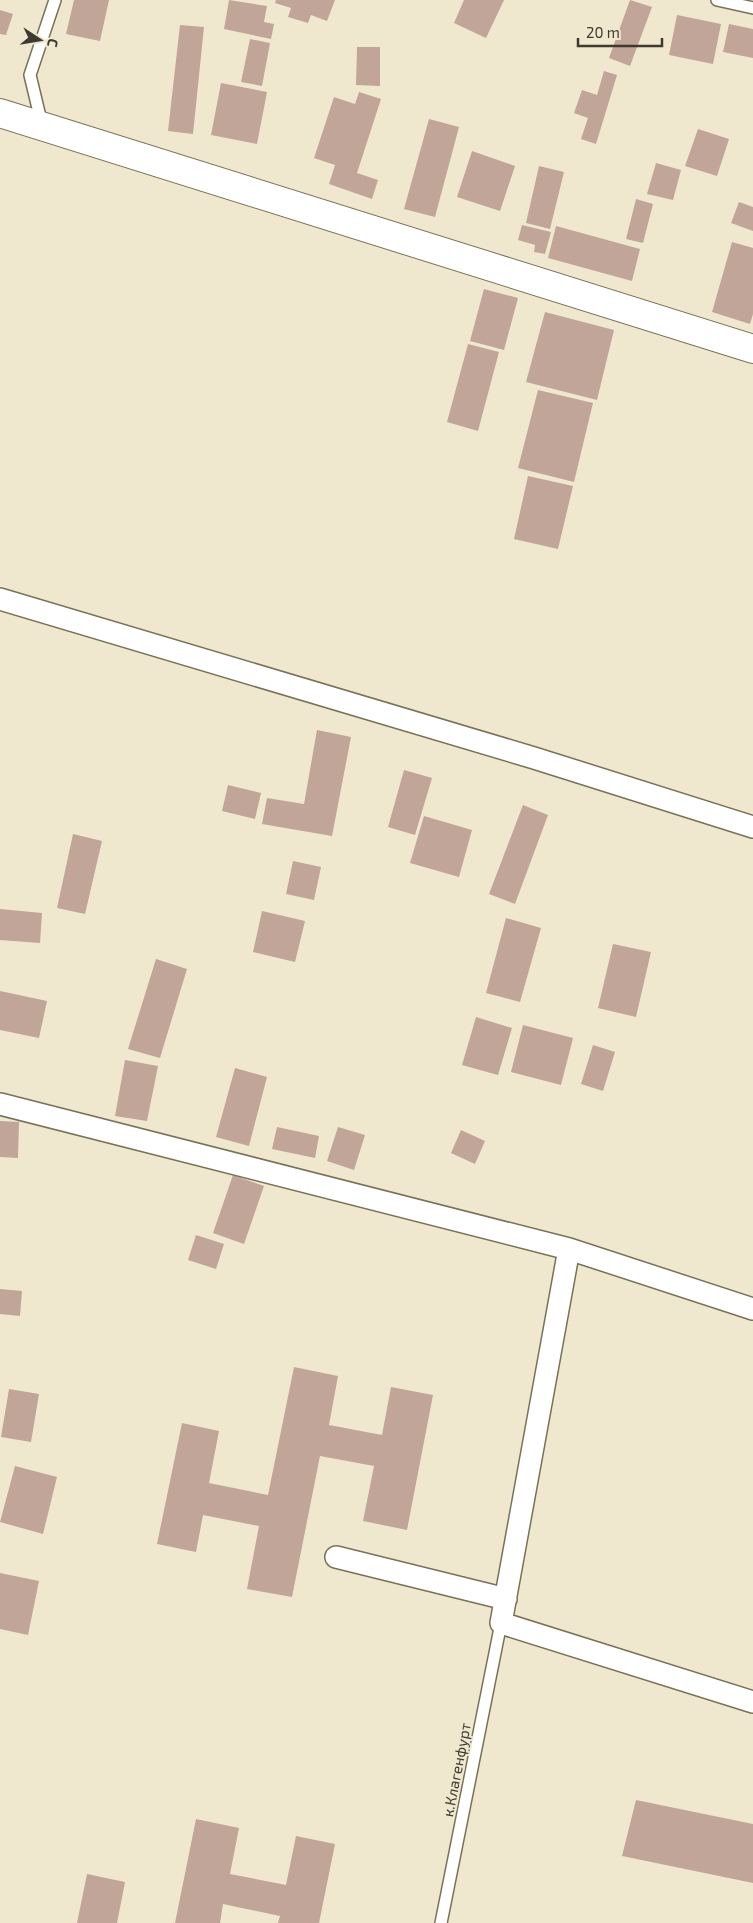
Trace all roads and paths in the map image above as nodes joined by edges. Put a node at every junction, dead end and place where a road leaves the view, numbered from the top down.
1 (55, 0) edge
2 (717, 0) edge
3 (753, 8) edge
4 (0, 113) edge
5 (43, 126) junction
6 (753, 349) edge
7 (0, 599) edge
8 (753, 827) edge
9 (0, 1104) edge
10 (569, 1249) junction
11 (753, 1309) edge
12 (336, 1557) dead end
13 (506, 1599) junction
14 (501, 1623) junction
15 (753, 1702) edge
16 (441, 1923) edge

1 - 5 lane
2 - 3 lane
4 - 5 street
5 - 6 street
7 - 8 street
9 - 10 street
10 - 11 street
10 - 13 street
12 - 13 street
13 - 14 street
14 - 15 street
14 - 16 lane, к.Клагенфурт

